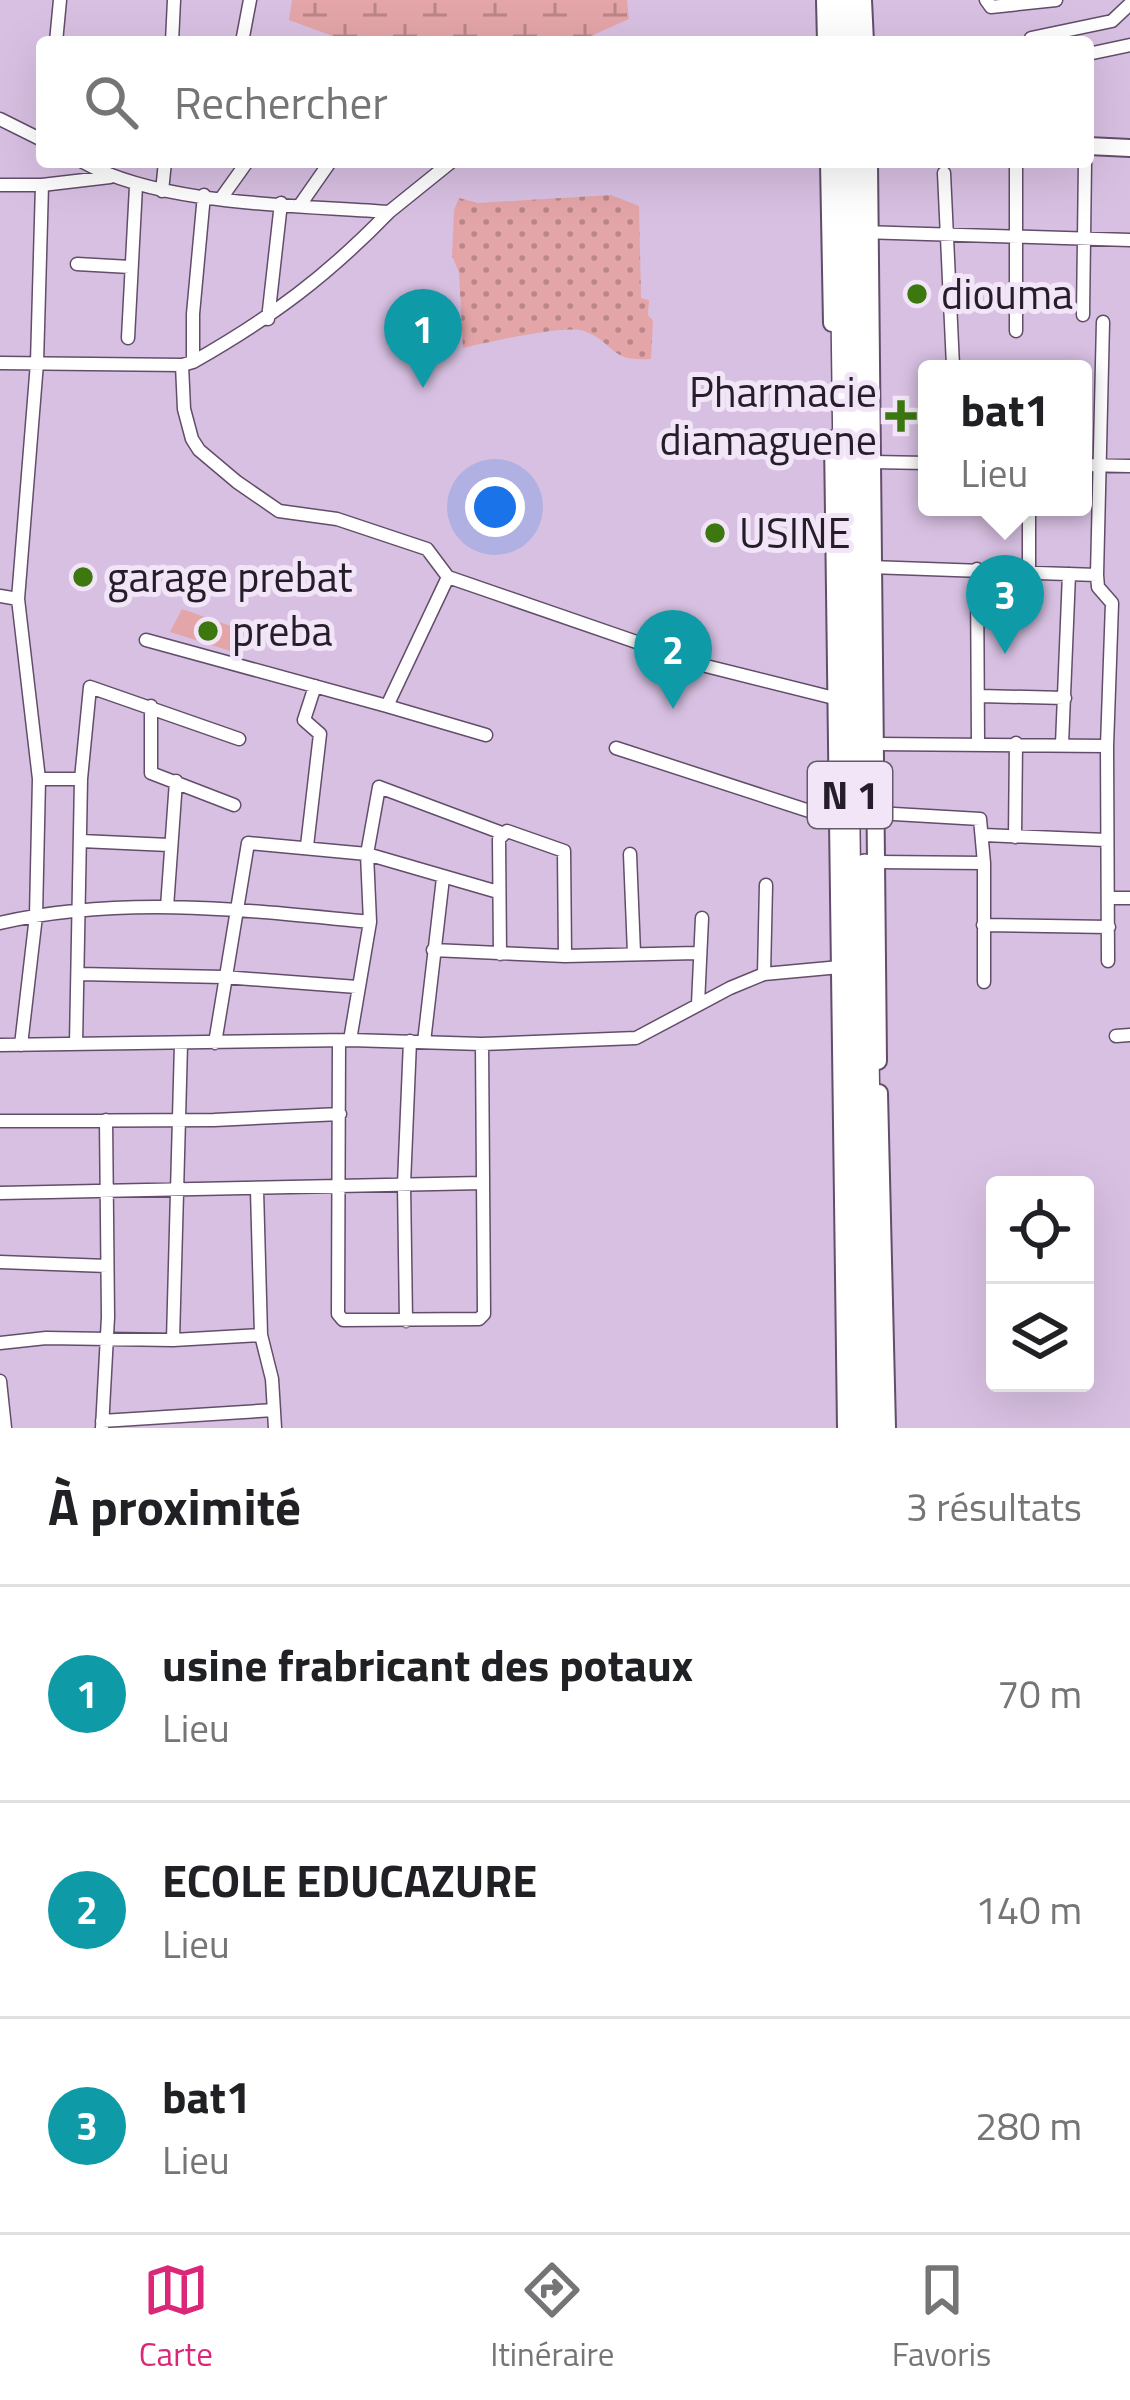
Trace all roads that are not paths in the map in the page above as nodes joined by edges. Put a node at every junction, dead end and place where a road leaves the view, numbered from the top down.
1 (60, 0) edge
2 (174, 0) edge
3 (250, 0) edge
4 (824, 0) edge
5 (837, 0) edge
6 (853, 0) edge
7 (863, 0) edge
8 (986, 0) edge
9 (1049, 1) edge
10 (1130, 4) edge
11 (1023, 6) junction
12 (57, 36) edge
13 (172, 36) edge
14 (243, 36) edge
15 (826, 36) edge
16 (837, 36) edge
17 (854, 36) edge
18 (865, 36) edge
19 (1030, 36) edge
20 (1048, 36) edge
21 (1130, 44) edge
22 (1094, 53) edge
23 (0, 119) edge
24 (36, 137) edge
25 (1094, 146) edge
26 (1130, 148) edge
27 (93, 168) edge
28 (164, 168) edge
29 (243, 168) edge
30 (326, 168) edge
31 (444, 168) edge
32 (829, 168) edge
33 (840, 168) edge
34 (859, 168) edge
35 (869, 168) edge
36 (1016, 168) edge
37 (1085, 168) edge
38 (944, 173) dead end
39 (110, 177) junction
40 (0, 185) edge
41 (43, 185) junction
42 (136, 186) junction
43 (162, 191) junction
44 (204, 195) junction
45 (222, 196) junction
46 (280, 203) junction
47 (300, 205) junction
48 (389, 212) junction
49 (865, 232) junction
50 (945, 234) junction
51 (1015, 237) junction
52 (1084, 238) junction
53 (1130, 240) edge
54 (836, 255) junction
55 (77, 264) dead end
56 (130, 267) junction
57 (1083, 314) dead end
58 (268, 319) junction
59 (1103, 322) dead end
60 (1016, 331) dead end
61 (128, 338) dead end
62 (953, 360) edge
63 (0, 363) edge
64 (37, 363) junction
65 (188, 364) junction
66 (872, 462) junction
67 (918, 463) edge
68 (1092, 465) edge
69 (1098, 465) junction
70 (1130, 466) edge
71 (1029, 516) edge
72 (868, 567) junction
73 (977, 569) junction
74 (1029, 572) junction
75 (1069, 574) junction
76 (1096, 575) junction
77 (448, 577) junction
78 (0, 596) edge
79 (19, 599) junction
80 (146, 640) dead end
81 (315, 686) junction
82 (979, 696) junction
83 (1065, 698) junction
84 (842, 699) junction
85 (151, 706) junction
86 (387, 706) junction
87 (486, 735) dead end
88 (239, 739) dead end
89 (1016, 743) junction
90 (876, 744) junction
91 (978, 744) junction
92 (1062, 744) junction
93 (1107, 746) junction
94 (616, 748) dead end
95 (39, 779) junction
96 (81, 779) junction
97 (176, 781) junction
98 (234, 806) dead end
99 (878, 813) junction
100 (837, 820) junction
101 (502, 833) junction
102 (984, 836) junction
103 (1015, 837) junction
104 (80, 841) junction
105 (1106, 841) junction
106 (169, 845) junction
107 (307, 846) junction
108 (368, 854) junction
109 (630, 854) dead end
110 (878, 862) junction
111 (984, 862) junction
112 (443, 878) junction
113 (766, 885) dead end
114 (499, 892) junction
115 (1108, 898) junction
116 (1130, 898) edge
117 (167, 907) junction
118 (80, 908) junction
119 (235, 909) junction
120 (36, 916) junction
121 (702, 918) dead end
122 (370, 922) junction
123 (0, 923) edge
124 (983, 925) junction
125 (1109, 928) junction
126 (433, 950) junction
127 (500, 953) junction
128 (634, 953) junction
129 (698, 953) junction
130 (566, 956) junction
131 (1108, 962) dead end
132 (840, 967) junction
133 (78, 974) junction
134 (764, 974) junction
135 (224, 977) junction
136 (984, 982) dead end
137 (357, 987) junction
138 (698, 1004) junction
139 (344, 1040) junction
140 (417, 1042) junction
141 (214, 1043) junction
142 (76, 1044) junction
143 (181, 1044) junction
144 (482, 1044) junction
145 (0, 1045) edge
146 (21, 1045) junction
147 (340, 1114) junction
148 (106, 1120) junction
149 (180, 1120) junction
150 (0, 1121) edge
151 (482, 1183) junction
152 (404, 1184) junction
153 (338, 1185) junction
154 (106, 1190) junction
155 (178, 1190) junction
156 (256, 1190) junction
157 (0, 1193) edge
158 (0, 1262) edge
159 (107, 1266) junction
160 (406, 1321) junction
161 (261, 1335) junction
162 (105, 1339) junction
163 (173, 1340) junction
164 (0, 1343) edge
165 (0, 1381) edge
166 (274, 1410) junction
167 (102, 1425) edge
168 (4, 1428) edge
169 (275, 1428) edge
170 (846, 1428) edge
171 (857, 1428) edge
172 (874, 1428) edge
173 (887, 1428) edge

1 - 12 street
2 - 13 street
3 - 14 street
4 - 15 street
5 - 16 highway
6 - 17 highway
7 - 18 street
8 - 11 street
9 - 11 street
10 - 20 street
11 - 19 street
21 - 22 street
23 - 24 street
25 - 26 street
27 - 39 street
28 - 43 street
29 - 45 street
30 - 47 street
31 - 48 street
32 - 54 street
33 - 54 highway, N 1
34 - 49 highway, N 1
35 - 49 street
36 - 51 street
37 - 52 street
38 - 50 street
39 - 41 street
39 - 42 street
40 - 41 street
41 - 64 street
42 - 43 street
42 - 56 street
43 - 44 street
44 - 45 street
44 - 65 street
45 - 46 street
46 - 47 street
46 - 58 street
47 - 48 street
48 - 58 street
49 - 50 street
49 - 66 street
49 - 72 highway, N 1
50 - 51 street
50 - 62 street
51 - 52 street
51 - 60 street
52 - 53 street
52 - 57 street
54 - 84 highway, N 1
55 - 56 street
56 - 61 street
58 - 65 street
59 - 69 street
63 - 64 street
64 - 65 street
64 - 79 street
65 - 77 street
66 - 67 street
66 - 72 street
68 - 69 street
69 - 70 street
69 - 76 street
71 - 74 street
72 - 73 street
72 - 90 street
72 - 172 highway, N 1
73 - 74 street
73 - 82 street
74 - 75 street
75 - 76 street
75 - 83 street
76 - 93 street
77 - 84 street
77 - 86 street
78 - 79 street
79 - 95 street
80 - 81 street
81 - 86 street
81 - 107 street
82 - 83 street
82 - 91 street
83 - 92 street
84 - 100 street
84 - 171 highway, N 1
85 - 88 street
85 - 96 street
85 - 97 street
86 - 87 street
89 - 91 street
89 - 92 street
89 - 103 street
90 - 91 street
90 - 99 street
92 - 93 street
93 - 105 street
94 - 100 street
95 - 96 street
95 - 120 street
96 - 104 street
97 - 98 street
97 - 106 street
99 - 102 street
99 - 110 street
100 - 132 street
101 - 108 street
101 - 114 street
101 - 130 street
102 - 103 street
102 - 111 street
103 - 105 street
104 - 106 street
104 - 118 street
105 - 115 street
106 - 117 street
107 - 108 street
107 - 119 street
108 - 112 street
108 - 122 street
109 - 128 street
110 - 111 street
110 - 173 street
111 - 124 street
112 - 114 street
112 - 126 street
113 - 134 street
114 - 127 street
115 - 116 street
115 - 125 street
117 - 118 street
117 - 119 street
118 - 120 street
118 - 133 street
119 - 122 street
119 - 135 street
120 - 123 street
120 - 146 street
121 - 129 street
122 - 137 street
124 - 125 street
124 - 136 street
125 - 131 street
126 - 127 street
126 - 140 street
127 - 130 street
128 - 129 street
128 - 130 street
129 - 138 street
132 - 134 street
132 - 170 street
133 - 135 street
133 - 142 street
134 - 138 street
135 - 137 street
135 - 141 street
137 - 139 street
138 - 144 street
139 - 140 street
139 - 141 street
139 - 147 street
140 - 144 street
140 - 152 street
141 - 143 street
142 - 143 street
142 - 146 street
143 - 149 street
144 - 151 street
145 - 146 street
147 - 149 street
147 - 153 street
148 - 149 street
148 - 150 street
148 - 154 street
149 - 155 street
151 - 152 street
151 - 160 street
152 - 153 street
152 - 160 street
153 - 156 street
153 - 160 street
154 - 155 street
154 - 157 street
154 - 159 street
155 - 156 street
155 - 163 street
156 - 161 street
158 - 159 street
159 - 162 street
161 - 163 street
161 - 166 street
162 - 163 street
162 - 164 street
162 - 167 street
165 - 168 street
166 - 167 street
166 - 169 street

